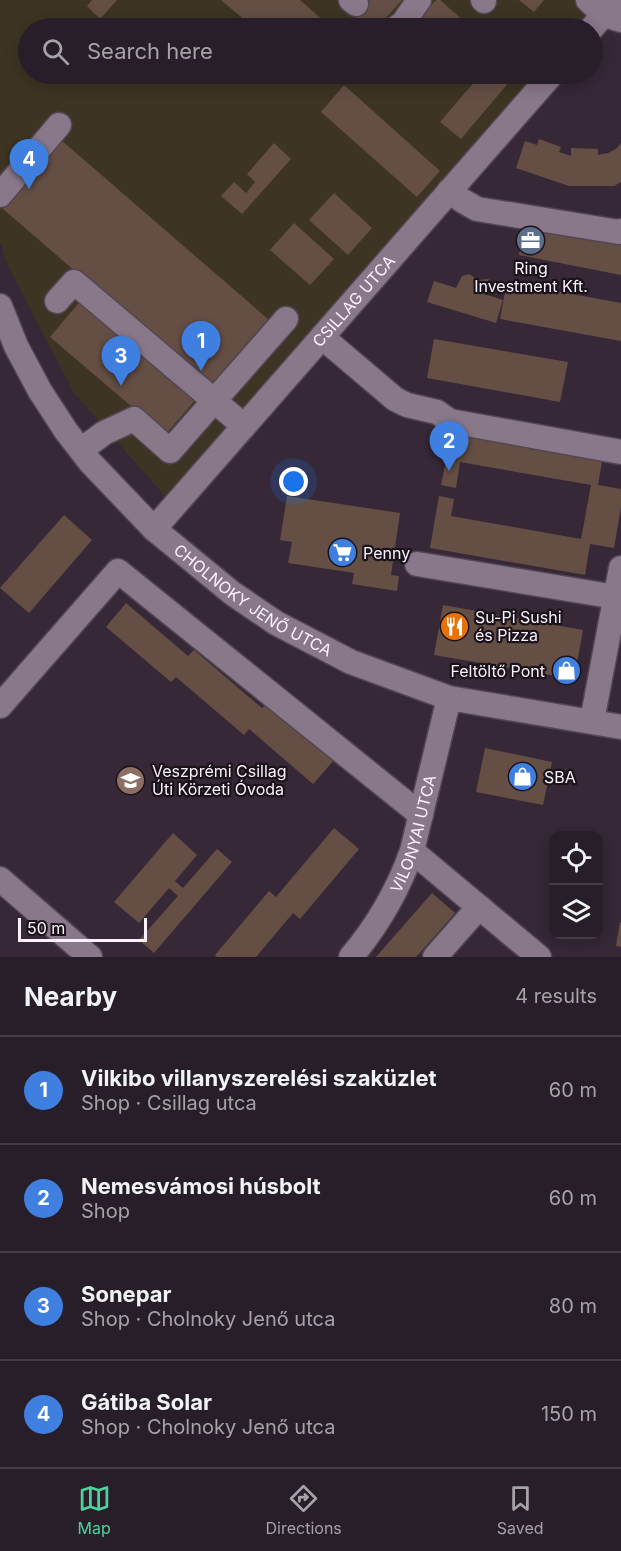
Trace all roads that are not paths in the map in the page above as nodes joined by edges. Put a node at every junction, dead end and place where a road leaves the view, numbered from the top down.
1 (419, 0) edge
2 (406, 18) edge
3 (543, 84) edge
4 (59, 125) dead end
5 (449, 191) junction
6 (0, 195) edge
7 (621, 231) edge
8 (57, 301) dead end
9 (0, 306) edge
10 (286, 319) dead end
11 (322, 337) junction
12 (214, 401) junction
13 (244, 426) junction
14 (81, 450) junction
15 (621, 452) edge
16 (154, 529) junction
17 (417, 564) dead end
18 (621, 568) edge
19 (616, 597) junction
20 (449, 698) junction
21 (0, 706) edge
22 (592, 721) junction
23 (621, 727) edge
24 (421, 815) junction
25 (412, 850) junction
26 (0, 879) edge
27 (479, 907) junction
28 (90, 957) edge
29 (351, 957) edge
30 (435, 957) edge
31 (539, 957) edge

1 - 2 street
3 - 5 street, CSILLAG UTCA
4 - 6 street
5 - 7 street
5 - 11 street, CSILLAG UTCA
8 - 12 street
9 - 14 street, CHOLNOKY JENŐ UTCA
10 - 12 street
11 - 13 street, CSILLAG UTCA
11 - 15 street
12 - 13 street
12 - 14 street
13 - 16 street, CSILLAG UTCA
14 - 16 street, CHOLNOKY JENŐ UTCA
16 - 20 street, CHOLNOKY JENŐ UTCA
17 - 19 street
18 - 19 street
19 - 22 street
20 - 22 street, CHOLNOKY JENŐ UTCA
20 - 24 street, VILONYAI UTCA
21 - 24 street
22 - 23 street, CHOLNOKY JENŐ UTCA
24 - 25 street, VILONYAI UTCA
25 - 27 street
25 - 29 street, VILONYAI UTCA
26 - 28 street
27 - 30 street
27 - 31 street

